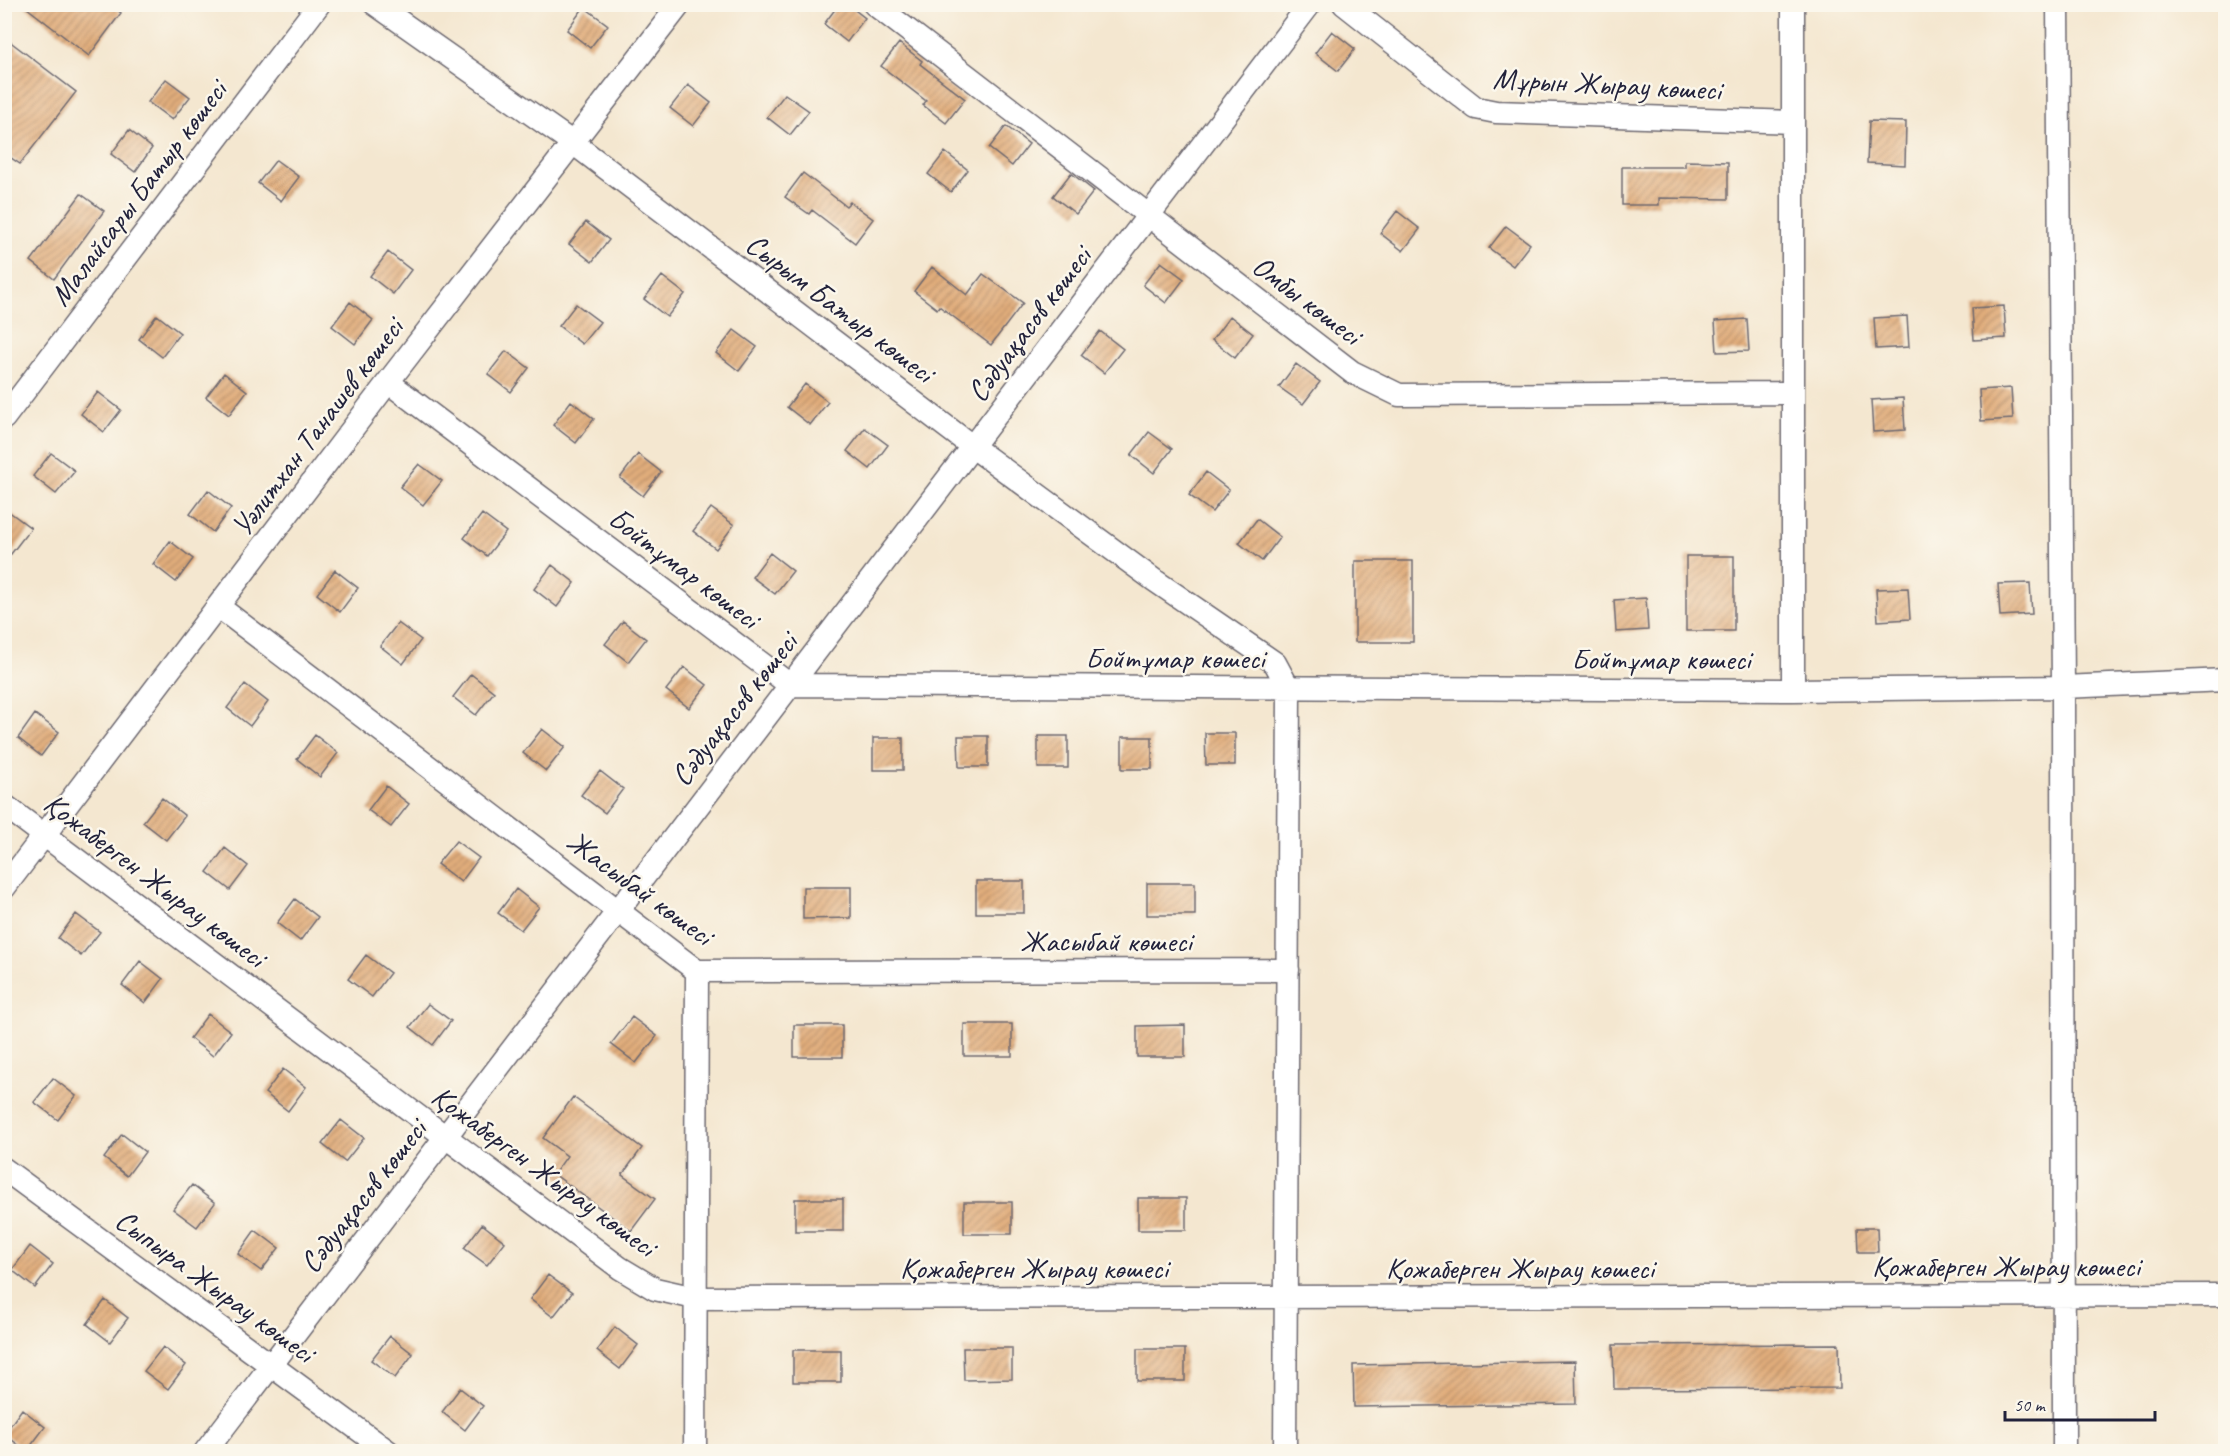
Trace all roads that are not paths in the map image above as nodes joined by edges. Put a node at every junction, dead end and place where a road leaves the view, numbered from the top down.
1 (319, 4) edge
2 (375, 4) edge
3 (680, 4) edge
4 (874, 4) edge
5 (1310, 4) edge
6 (1344, 4) edge
7 (1793, 4) edge
8 (2058, 4) edge
9 (1793, 122) junction
10 (573, 143) junction
11 (1149, 217) junction
12 (388, 382) junction
13 (1792, 393) junction
14 (4, 418) edge
15 (973, 447) junction
16 (219, 607) junction
17 (2226, 680) edge
18 (790, 685) junction
19 (2063, 687) junction
20 (1289, 689) junction
21 (1793, 690) junction
22 (4, 805) edge
23 (45, 834) junction
24 (4, 888) edge
25 (616, 910) junction
26 (1288, 970) junction
27 (697, 971) junction
28 (446, 1137) junction
29 (4, 1169) edge
30 (2226, 1295) edge
31 (2063, 1296) junction
32 (695, 1298) junction
33 (1286, 1298) junction
34 (271, 1365) junction
35 (205, 1452) edge
36 (389, 1452) edge
37 (694, 1452) edge
38 (1285, 1452) edge
39 (2064, 1452) edge

1 - 14 street, Малайсары Батыр көшесі
2 - 10 street, Сырым Батыр көшесі
3 - 10 street, Уәлитхан Танашев көшесі
4 - 11 street, Омбы көшесі
5 - 11 street, Сәдуақасов көшесі
6 - 9 street, Мұрын Жырау көшесі
7 - 9 street
8 - 19 street
9 - 13 street
10 - 12 street, Уәлитхан Танашев көшесі
10 - 15 street, Сырым Батыр көшесі
11 - 13 street, Омбы көшесі
11 - 15 street, Сәдуақасов көшесі
12 - 16 street, Уәлитхан Танашев көшесі
12 - 18 street, Бойтұмар көшесі
13 - 21 street
15 - 18 street, Сәдуақасов көшесі
15 - 20 street, Сырым Батыр көшесі
16 - 23 street, Уәлитхан Танашев көшесі
16 - 25 street, Жасыбай көшесі
17 - 19 street, Бойтұмар көшесі
18 - 20 street, Бойтұмар көшесі
18 - 25 street, Сәдуақасов көшесі
19 - 21 street, Бойтұмар көшесі
19 - 31 street
20 - 21 street, Бойтұмар көшесі
20 - 26 street
22 - 23 street, Қожаберген Жырау көшесі
23 - 24 street, Уәлитхан Танашев көшесі
23 - 28 street, Қожаберген Жырау көшесі
25 - 27 street, Жасыбай көшесі
25 - 28 street, Сәдуақасов көшесі
26 - 27 street, Жасыбай көшесі
26 - 33 street
27 - 32 street
28 - 32 street, Қожаберген Жырау көшесі
28 - 34 street, Сәдуақасов көшесі
29 - 34 street, Сыпыра Жырау көшесі
30 - 31 street, Қожаберген Жырау көшесі
31 - 33 street, Қожаберген Жырау көшесі
31 - 39 street
32 - 33 street, Қожаберген Жырау көшесі
32 - 37 street
33 - 38 street
34 - 35 street, Сәдуақасов көшесі
34 - 36 street, Сыпыра Жырау көшесі

